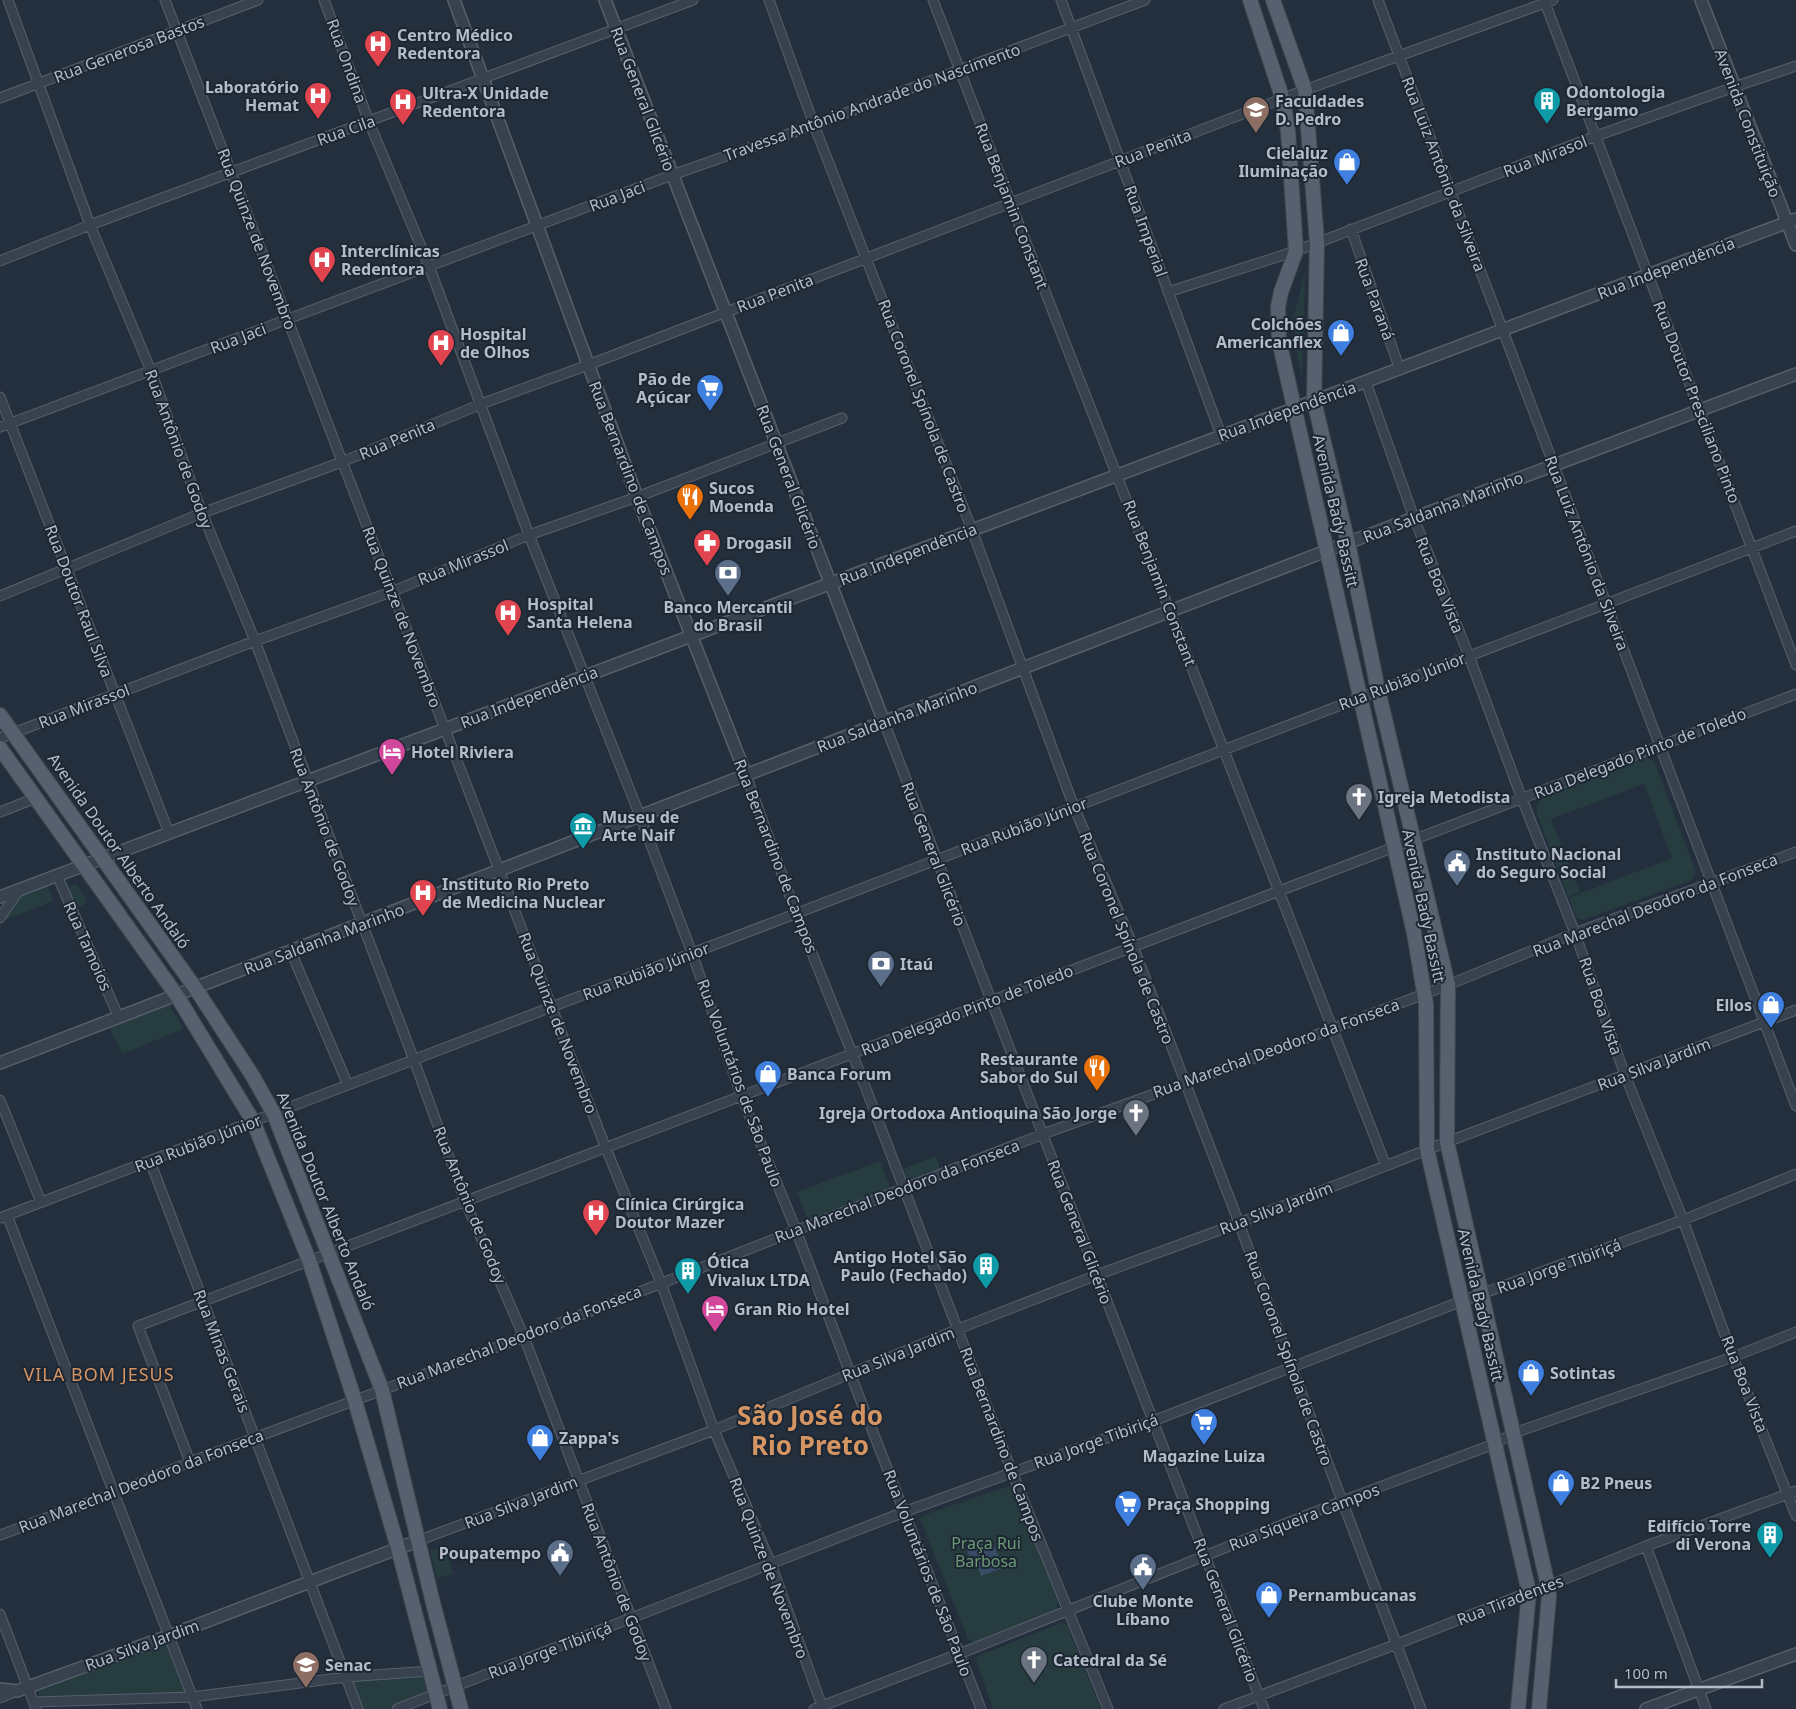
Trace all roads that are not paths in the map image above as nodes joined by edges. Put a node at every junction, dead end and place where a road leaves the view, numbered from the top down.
1 (8, 0) edge
2 (165, 0) edge
3 (258, 0) edge
4 (324, 0) edge
5 (454, 0) edge
6 (605, 0) edge
7 (693, 0) edge
8 (768, 0) edge
9 (934, 0) edge
10 (1060, 0) edge
11 (1145, 0) edge
12 (1250, 0) edge
13 (1273, 0) edge
14 (1378, 0) edge
15 (1548, 1) edge
16 (1702, 2) edge
17 (616, 29) junction
18 (1070, 29) junction
19 (177, 31) junction
20 (1400, 57) junction
21 (1796, 66) edge
22 (960, 69) junction
23 (484, 78) junction
24 (38, 84) junction
25 (1734, 87) junction
26 (1305, 90) junction
27 (0, 98) edge
28 (1283, 100) junction
29 (369, 122) junction
30 (814, 125) junction
31 (1596, 136) junction
32 (1120, 161) junction
33 (232, 172) junction
34 (672, 175) junction
35 (1451, 192) junction
36 (1011, 204) junction
37 (1792, 221) edge
38 (90, 225) junction
39 (538, 225) junction
40 (1350, 229) junction
41 (1318, 242) junction
42 (1796, 245) edge
43 (1296, 251) junction
44 (867, 258) junction
45 (0, 261) edge
46 (429, 266) junction
47 (1648, 275) junction
48 (1168, 292) junction
49 (726, 312) junction
50 (287, 320) junction
51 (1503, 329) junction
52 (588, 365) junction
53 (1400, 370) junction
54 (151, 371) junction
55 (1796, 374) edge
56 (1366, 382) junction
57 (0, 397) edge
58 (1314, 400) junction
59 (481, 404) junction
60 (1294, 408) junction
61 (1700, 410) junction
62 (842, 418) dead end
63 (10, 423) junction
64 (0, 427) edge
65 (1221, 435) junction
66 (776, 443) junction
67 (342, 462) junction
68 (1554, 465) junction
69 (1118, 475) junction
70 (637, 497) junction
71 (202, 512) junction
72 (1414, 518) junction
73 (972, 530) junction
74 (1796, 532) edge
75 (529, 535) junction
76 (1348, 542) junction
77 (1752, 548) junction
78 (1326, 551) junction
79 (66, 569) junction
80 (830, 584) junction
81 (391, 592) junction
82 (0, 596) edge
83 (1606, 604) junction
84 (1170, 611) junction
85 (691, 636) junction
86 (255, 641) junction
87 (1469, 656) junction
88 (1796, 664) edge
89 (1022, 668) junction
90 (584, 676) junction
91 (1378, 690) junction
92 (115, 694) junction
93 (1796, 694) edge
94 (1360, 698) junction
95 (0, 715) edge
96 (884, 722) junction
97 (446, 729) junction
98 (14, 733) junction
99 (0, 738) edge
100 (1660, 745) junction
101 (0, 748) edge
102 (1224, 749) junction
103 (746, 775) junction
104 (307, 781) junction
105 (36, 798) junction
106 (1522, 799) junction
107 (1074, 807) junction
108 (0, 812) edge
109 (640, 816) junction
110 (169, 833) junction
111 (1414, 839) junction
112 (1393, 847) junction
113 (1796, 852) edge
114 (103, 859) junction
115 (936, 860) junction
116 (84, 865) junction
117 (501, 870) junction
118 (59, 874) junction
119 (1712, 884) junction
120 (20, 889) junction
121 (1279, 891) junction
122 (0, 897) edge
123 (796, 913) junction
124 (0, 918) edge
125 (362, 924) junction
126 (1575, 933) junction
127 (1133, 946) junction
128 (291, 952) junction
129 (692, 953) junction
130 (1448, 985) junction
131 (196, 989) junction
132 (1425, 993) junction
133 (177, 996) junction
134 (991, 1000) junction
135 (552, 1007) junction
136 (1796, 1010) edge
137 (119, 1018) junction
138 (1764, 1022) junction
139 (1331, 1028) junction
140 (852, 1053) junction
141 (414, 1060) junction
142 (0, 1063) edge
143 (1625, 1075) junction
144 (1185, 1082) junction
145 (348, 1085) junction
146 (741, 1095) junction
147 (0, 1100) edge
148 (1796, 1106) edge
149 (274, 1114) junction
150 (253, 1121) junction
151 (1043, 1134) junction
152 (1447, 1142) junction
153 (605, 1146) junction
154 (1427, 1149) junction
155 (150, 1161) junction
156 (1386, 1166) junction
157 (1796, 1174) edge
158 (903, 1188) junction
159 (465, 1200) junction
160 (40, 1202) junction
161 (4, 1216) edge
162 (1683, 1220) junction
163 (1239, 1223) junction
164 (796, 1230) junction
165 (330, 1252) junction
166 (309, 1260) junction
167 (1097, 1275) junction
168 (661, 1282) junction
169 (1482, 1294) junction
170 (203, 1300) junction
171 (1462, 1301) junction
172 (958, 1329) junction
173 (1796, 1332) edge
174 (524, 1337) junction
175 (1734, 1357) junction
176 (1291, 1366) junction
177 (850, 1373) junction
178 (382, 1390) junction
179 (355, 1401) junction
180 (1153, 1421) junction
181 (714, 1430) junction
182 (1514, 1433) junction
183 (255, 1438) junction
184 (1494, 1444) junction
185 (190, 1462) junction
186 (1012, 1472) junction
187 (578, 1481) junction
188 (1792, 1492) edge
189 (114, 1493) junction
190 (1342, 1501) junction
191 (904, 1512) junction
192 (1796, 1516) edge
193 (0, 1535) edge
194 (420, 1540) junction
195 (1646, 1546) junction
196 (398, 1548) junction
197 (1205, 1556) junction
198 (771, 1564) junction
199 (310, 1582) junction
200 (1548, 1586) junction
201 (1529, 1592) junction
202 (1068, 1610) junction
203 (0, 1614) edge
204 (630, 1619) junction
205 (168, 1636) junction
206 (1397, 1644) junction
207 (960, 1654) junction
208 (1796, 1654) edge
209 (430, 1671) junction
210 (346, 1677) junction
211 (454, 1687) junction
212 (22, 1688) junction
213 (0, 1689) edge
214 (1698, 1690) junction
215 (436, 1694) junction
216 (1259, 1696) junction
217 (192, 1697) junction
218 (0, 1698) edge
219 (35, 1706) edge
220 (820, 1708) edge
221 (197, 1709) edge
222 (358, 1709) edge
223 (397, 1709) edge
224 (440, 1709) edge
225 (461, 1709) edge
226 (666, 1709) edge
227 (981, 1709) edge
228 (1108, 1709) edge
229 (1224, 1709) edge
230 (1264, 1709) edge
231 (1422, 1709) edge
232 (1518, 1709) edge
233 (1539, 1709) edge
234 (1646, 1709) edge
235 (1706, 1709) edge

1 - 24 street, Rua Antônio de Godoy
2 - 19 street, Rua Quinze de Novembro
3 - 19 street, Rua Generosa Bastos
4 - 29 street, Rua Ondina
5 - 23 street, Rua Bernardino de Campos
6 - 17 street, Rua General Glicério
7 - 17 street, Rua Cila
8 - 30 street, Rua Coronel Spínola de Castro
9 - 22 street, Rua Benjamin Constant
10 - 18 street, Rua Imperial
11 - 18 street, Travessa Antônio Andrade do Nascimento
12 - 28 main road, Avenida Bady Bassitt
13 - 26 main road, Avenida Bady Bassitt
14 - 20 street, Rua Luiz Antônio da Silveira
15 - 20 street, Rua Penita
15 - 31 street, Rua Doutor Presciliano Pinto
16 - 25 street, Avenida Constituição
17 - 23 street, Rua Cila
17 - 34 street, Rua General Glicério
18 - 22 street, Travessa Antônio Andrade do Nascimento
18 - 32 street, Rua Imperial
19 - 24 street, Rua Generosa Bastos
19 - 33 street, Rua Quinze de Novembro
20 - 26 street, Rua Penita
20 - 35 street, Rua Luiz Antônio da Silveira
21 - 25 street, Rua Mirasol
22 - 30 street, Travessa Antônio Andrade do Nascimento
22 - 36 street, Rua Benjamin Constant
23 - 29 street, Rua Cila
23 - 39 street, Rua Bernardino de Campos
24 - 27 street, Rua Generosa Bastos
24 - 38 street, Rua Antônio de Godoy
25 - 31 street, Rua Mirasol
25 - 37 street, Avenida Constituição
26 - 28 street, Rua Penita
26 - 41 main road, Avenida Bady Bassitt
28 - 32 street, Rua Penita
28 - 43 main road, Avenida Bady Bassitt
29 - 33 street, Rua Cila
29 - 46 street, Rua Voluntários de São Paulo
30 - 34 street, Travessa Antônio Andrade do Nascimento
30 - 44 street, Rua Coronel Spínola de Castro
31 - 35 street, Rua Mirasol
31 - 47 street, Rua Doutor Presciliano Pinto
32 - 36 street, Rua Penita
32 - 48 street, Rua Imperial
33 - 38 street, Rua Cila
33 - 50 street, Rua Quinze de Novembro
34 - 39 street, Rua Jaci
34 - 49 street, Rua General Glicério
35 - 40 street, Rua Mirasol
35 - 51 street, Rua Luiz Antônio da Silveira
36 - 44 street, Rua Penita
36 - 69 street, Rua Benjamin Constant
37 - 42 street, Avenida Constituição
37 - 47 street, Rua Independência
38 - 45 street, Rua Cila
38 - 54 street, Rua Antônio de Godoy
39 - 46 street, Rua Jaci
39 - 52 street, Rua Bernardino de Campos
40 - 41 street, Rua Mirasol
40 - 53 street, Rua Paraná
41 - 43 street, Rua Mirasol
41 - 58 main road, Avenida Bady Bassitt
43 - 48 street, Rua Mirasol
43 - 60 main road, Avenida Bady Bassitt
44 - 49 street, Rua Penita
44 - 73 street, Rua Coronel Spínola de Castro
46 - 50 street, Rua Jaci
46 - 59 street, Rua Voluntários de São Paulo
47 - 51 street, Rua Independência
47 - 61 street, Rua Doutor Presciliano Pinto
48 - 65 street, Rua Imperial
49 - 52 street, Rua Penita
49 - 66 street, Rua General Glicério
50 - 54 street, Rua Jaci
50 - 67 street, Rua Quinze de Novembro
51 - 53 street, Rua Independência
51 - 68 street, Rua Luiz Antônio da Silveira
52 - 59 street, Rua Penita
52 - 70 street, Rua Bernardino de Campos
53 - 56 street, Rua Independência
54 - 63 street, Rua Jaci
54 - 71 street, Rua Antônio de Godoy
55 - 61 street, Rua Saldanha Marinho
56 - 58 street, Rua Independência
56 - 72 street, Rua Boa Vista
57 - 63 street, Rua Doutor Raul Silva
58 - 60 street, Rua Independência
58 - 76 main road, Avenida Bady Bassitt
59 - 67 street, Rua Penita
59 - 75 street, Rua Voluntários de São Paulo
60 - 65 street, Rua Independência
60 - 78 main road, Avenida Bady Bassitt
61 - 68 street, Rua Saldanha Marinho
61 - 77 street, Rua Doutor Presciliano Pinto
62 - 66 street, Rua Mirassol
63 - 64 street, Rua Jaci
63 - 79 street, Rua Doutor Raul Silva
65 - 69 street, Rua Independência
66 - 70 street, Rua Mirassol
66 - 80 street, Rua General Glicério
67 - 71 street, Rua Penita
67 - 81 street, Rua Quinze de Novembro
68 - 72 street, Rua Saldanha Marinho
68 - 83 street, Rua Luiz Antônio da Silveira
69 - 73 street, Rua Independência
69 - 84 street, Rua Benjamin Constant
70 - 75 street, Rua Mirassol
70 - 85 street, Rua Bernardino de Campos
71 - 79 street, Rua Penita
71 - 86 street, Rua Antônio de Godoy
72 - 76 street, Rua Saldanha Marinho
72 - 87 street, Rua Boa Vista
73 - 80 street, Rua Independência
73 - 89 street, Rua Coronel Spínola de Castro
74 - 77 street, Rua Rubião Júnior
75 - 81 street, Rua Mirassol
75 - 90 street, Rua Voluntários de São Paulo
76 - 78 street, Rua Saldanha Marinho
76 - 91 main road, Avenida Bady Bassitt
77 - 83 street, Rua Rubião Júnior
77 - 88 street, Rua Doutor Presciliano Pinto
78 - 84 street, Rua Saldanha Marinho
78 - 94 main road, Avenida Bady Bassitt
79 - 82 street, Rua Penita
79 - 92 street, Rua Doutor Raul Silva
80 - 85 street, Rua Independência
80 - 96 street, Rua General Glicério
81 - 86 street, Rua Mirassol
81 - 97 street, Rua Quinze de Novembro
83 - 87 street, Rua Rubião Júnior
83 - 100 street, Rua Luiz Antônio da Silveira
84 - 89 street, Rua Saldanha Marinho
84 - 102 street, Rua Benjamin Constant
85 - 90 street, Rua Independência
85 - 103 street, Rua Bernardino de Campos
86 - 92 street, Rua Mirassol
86 - 104 street, Rua Antônio de Godoy
87 - 91 street, Rua Rubião Júnior
87 - 106 street, Rua Boa Vista
89 - 96 street, Rua Saldanha Marinho
89 - 107 street, Rua Coronel Spínola de Castro
90 - 97 street, Rua Independência
90 - 109 street, Rua Voluntários de São Paulo
91 - 94 street, Rua Rubião Júnior
91 - 111 main road, Avenida Bady Bassitt
92 - 98 street, Rua Mirassol
92 - 110 street, Rua Doutor Raul Silva
93 - 100 street, Rua Delegado Pinto de Toledo
94 - 102 street, Rua Rubião Júnior
94 - 112 main road, Avenida Bady Bassitt
95 - 98 main road, Avenida Doutor Alberto Andaló
96 - 103 street, Rua Saldanha Marinho
96 - 115 street, Rua General Glicério
97 - 104 street, Rua Independência
97 - 117 street, Rua Quinze de Novembro
98 - 99 street, Rua Mirassol
98 - 114 main road, Avenida Doutor Alberto Andaló
100 - 106 street, Rua Delegado Pinto de Toledo
100 - 119 street, Rua Luiz Antônio da Silveira
101 - 105 main road
102 - 107 street, Rua Rubião Júnior
102 - 121 street, Rua Benjamin Constant
103 - 109 street, Rua Saldanha Marinho
103 - 123 street, Rua Bernardino de Campos
104 - 110 street, Rua Independência
104 - 125 street, Rua Antônio de Godoy
105 - 108 street
105 - 116 main road
106 - 111 street, Rua Delegado Pinto de Toledo
106 - 126 street, Rua Boa Vista
107 - 115 street, Rua Rubião Júnior
107 - 127 street, Rua Coronel Spínola de Castro
109 - 117 street, Rua Saldanha Marinho
109 - 129 street, Rua Voluntários de São Paulo
110 - 114 street, Rua Independência
111 - 112 street, Rua Delegado Pinto de Toledo
111 - 130 main road, Avenida Bady Bassitt
112 - 121 street, Rua Delegado Pinto de Toledo
112 - 132 main road, Avenida Bady Bassitt
113 - 119 street, Rua Marechal Deodoro da Fonseca
114 - 116 street, Rua Independência
114 - 131 main road, Avenida Doutor Alberto Andaló
115 - 123 street, Rua Rubião Júnior
115 - 134 street, Rua General Glicério
116 - 118 street, Rua Independência
116 - 133 main road
117 - 125 street, Rua Saldanha Marinho
117 - 135 street, Rua Quinze de Novembro
118 - 120 street, Rua Independência
118 - 137 street, Rua Tamoios
119 - 126 street, Rua Marechal Deodoro da Fonseca
119 - 138 street, Rua Luiz Antônio da Silveira
120 - 122 street, Rua Independência
120 - 124 street
121 - 127 street, Rua Delegado Pinto de Toledo
121 - 139 street, Rua Benjamin Constant
123 - 129 street, Rua Rubião Júnior
123 - 140 street, Rua Bernardino de Campos
125 - 128 street, Rua Saldanha Marinho
125 - 141 street, Rua Antônio de Godoy
126 - 130 street, Rua Marechal Deodoro da Fonseca
126 - 143 street, Rua Boa Vista
127 - 134 street, Rua Delegado Pinto de Toledo
127 - 144 street, Rua Coronel Spínola de Castro
128 - 131 street, Rua Saldanha Marinho
128 - 145 street
129 - 135 street, Rua Rubião Júnior
129 - 146 street, Rua Voluntários de São Paulo
130 - 132 street, Rua Marechal Deodoro da Fonseca
130 - 152 main road, Avenida Bady Bassitt
131 - 133 street, Rua Saldanha Marinho
131 - 149 main road, Avenida Doutor Alberto Andaló
132 - 139 street, Rua Marechal Deodoro da Fonseca
132 - 154 main road, Avenida Bady Bassitt
133 - 137 street, Rua Saldanha Marinho
133 - 150 main road
134 - 140 street, Rua Delegado Pinto de Toledo
134 - 151 street, Rua General Glicério
135 - 141 street, Rua Rubião Júnior
135 - 153 street, Rua Quinze de Novembro
136 - 138 street, Rua Silva Jardim
137 - 142 street, Rua Saldanha Marinho
138 - 143 street, Rua Silva Jardim
138 - 148 street, Rua Luiz Antônio da Silveira
139 - 144 street, Rua Marechal Deodoro da Fonseca
139 - 156 street, Rua Benjamin Constant
140 - 146 street, Rua Delegado Pinto de Toledo
140 - 158 street, Rua Bernardino de Campos
141 - 145 street, Rua Rubião Júnior
141 - 159 street, Rua Antônio de Godoy
143 - 152 street, Rua Silva Jardim
143 - 162 street, Rua Boa Vista
144 - 151 street, Rua Marechal Deodoro da Fonseca
144 - 163 street, Rua Coronel Spínola de Castro
145 - 149 street, Rua Rubião Júnior
146 - 153 street, Rua Delegado Pinto de Toledo
146 - 164 street, Rua Voluntários de São Paulo
147 - 160 street
149 - 150 street, Rua Rubião Júnior
149 - 165 main road, Avenida Doutor Alberto Andaló
150 - 155 street, Rua Rubião Júnior
150 - 166 main road
151 - 158 street, Rua Marechal Deodoro da Fonseca
151 - 167 street, Rua General Glicério
152 - 154 street, Rua Silva Jardim
152 - 169 main road, Avenida Bady Bassitt
153 - 159 street, Rua Delegado Pinto de Toledo
153 - 168 street, Rua Quinze de Novembro
154 - 156 street, Rua Silva Jardim
154 - 171 main road, Avenida Bady Bassitt
155 - 160 street, Rua Rubião Júnior
155 - 170 street, Rua Minas Gerais
156 - 163 street, Rua Silva Jardim
157 - 162 street, Rua Jorge Tibiriçá
158 - 164 street, Rua Marechal Deodoro da Fonseca
158 - 172 street, Rua Bernardino de Campos
159 - 165 street, Rua Delegado Pinto de Toledo
159 - 174 street, Rua Antônio de Godoy
160 - 161 street, Rua Rubião Júnior
161 - 189 street
162 - 169 street, Rua Jorge Tibiriçá
162 - 175 street, Rua Boa Vista
163 - 167 street, Rua Silva Jardim
163 - 176 street, Rua Coronel Spínola de Castro
164 - 168 street, Rua Marechal Deodoro da Fonseca
164 - 177 street, Rua Voluntários de São Paulo
165 - 166 street, Rua Delegado Pinto de Toledo
165 - 178 main road, Avenida Doutor Alberto Andaló
166 - 170 street, Rua Delegado Pinto de Toledo
166 - 179 main road
167 - 172 street, Rua Silva Jardim
167 - 180 street, Rua General Glicério
168 - 174 street, Rua Marechal Deodoro da Fonseca
168 - 181 street, Rua Quinze de Novembro
169 - 171 street, Rua Jorge Tibiriçá
169 - 182 main road, Avenida Bady Bassitt
170 - 183 street, Rua Minas Gerais
170 - 185 street, Rua Delegado Pinto de Toledo
171 - 176 street, Rua Jorge Tibiriçá
171 - 184 main road, Avenida Bady Bassitt
172 - 177 street, Rua Silva Jardim
172 - 186 street, Rua Bernardino de Campos
173 - 175 street, Rua Siqueira Campos
174 - 178 street, Rua Marechal Deodoro da Fonseca
174 - 187 street, Rua Antônio de Godoy
175 - 182 street, Rua Siqueira Campos
175 - 188 street, Rua Boa Vista
176 - 180 street, Rua Jorge Tibiriçá
176 - 190 street, Rua Coronel Spínola de Castro
177 - 181 street, Rua Silva Jardim
177 - 191 street, Rua Voluntários de São Paulo
178 - 179 street, Rua Marechal Deodoro da Fonseca
178 - 194 main road, Avenida Doutor Alberto Andaló
179 - 183 street, Rua Marechal Deodoro da Fonseca
179 - 196 main road
180 - 186 street, Rua Jorge Tibiriçá
180 - 197 street, Rua General Glicério
181 - 187 street, Rua Silva Jardim
181 - 198 street, Rua Quinze de Novembro
182 - 184 street, Rua Siqueira Campos
182 - 200 main road, Avenida Bady Bassitt
183 - 185 street, Rua Marechal Deodoro da Fonseca
183 - 199 street, Rua Minas Gerais
184 - 190 street, Rua Siqueira Campos
184 - 201 main road, Avenida Bady Bassitt
185 - 189 street, Rua Marechal Deodoro da Fonseca
186 - 191 street, Rua Jorge Tibiriçá
186 - 202 street, Rua Bernardino de Campos
187 - 194 street, Rua Silva Jardim
187 - 204 street, Rua Antônio de Godoy
188 - 192 street, Rua Boa Vista
188 - 195 street, Rua Tiradentes
189 - 193 street, Rua Marechal Deodoro da Fonseca
189 - 205 street
190 - 197 street, Rua Siqueira Campos
190 - 206 street, Rua Coronel Spínola de Castro
191 - 198 street, Rua Jorge Tibiriçá
191 - 207 street, Rua Voluntários de São Paulo
194 - 196 street, Rua Silva Jardim
194 - 211 main road, Avenida Doutor Alberto Andaló
195 - 200 street, Rua Tiradentes
195 - 214 street
196 - 199 street, Rua Silva Jardim
196 - 209 main road
197 - 202 street, Rua Siqueira Campos
197 - 216 street, Rua General Glicério
198 - 204 street, Rua Jorge Tibiriçá
198 - 220 street, Rua Quinze de Novembro
199 - 205 street, Rua Silva Jardim
199 - 210 street, Rua Minas Gerais
200 - 201 street, Rua Tiradentes
200 - 233 main road, Avenida Bady Bassitt
201 - 206 street, Rua Tiradentes
201 - 232 main road, Avenida Bady Bassitt
202 - 207 street, Rua Siqueira Campos
202 - 228 street, Rua Bernardino de Campos
203 - 212 street
204 - 211 street, Rua Jorge Tibiriçá
204 - 226 street, Rua Antônio de Godoy
205 - 212 street, Rua Silva Jardim
205 - 217 street
206 - 216 street, Rua Tiradentes
206 - 231 street, Rua Coronel Spínola de Castro
207 - 220 street, Rua Siqueira Campos
207 - 227 street, Rua Voluntários de São Paulo
208 - 214 street
209 - 210 street
209 - 215 main road
210 - 217 street
210 - 222 street, Rua Minas Gerais
211 - 215 street, Rua Jorge Tibiriçá
211 - 225 main road, Avenida Doutor Alberto Andaló
212 - 213 street
212 - 218 street, Rua Silva Jardim
212 - 219 street
214 - 234 street
214 - 235 street
215 - 223 street, Rua Jorge Tibiriçá
215 - 224 main road
216 - 229 street, Rua Tiradentes
216 - 230 street, Rua General Glicério
217 - 219 street
217 - 221 street

